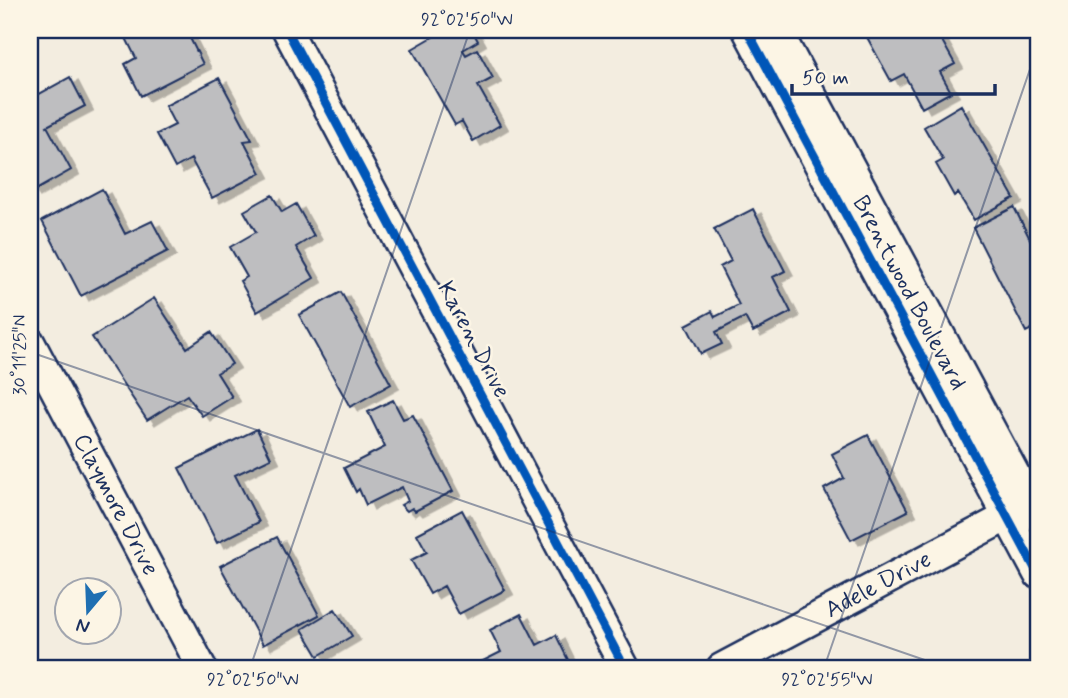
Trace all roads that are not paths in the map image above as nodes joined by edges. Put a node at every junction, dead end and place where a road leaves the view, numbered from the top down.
1 (287, 30) edge
2 (747, 30) edge
3 (777, 30) edge
4 (30, 342) edge
5 (1029, 509) edge
6 (1038, 574) edge
7 (202, 668) edge
8 (625, 668) edge
9 (720, 668) edge

1 - 8 street, Karen Drive
2 - 5 street, Brentwood Boulevard
3 - 5 street, Brentwood Boulevard
4 - 7 street, Claymore Drive
5 - 6 street, Brentwood Boulevard
5 - 9 street, Adele Drive

